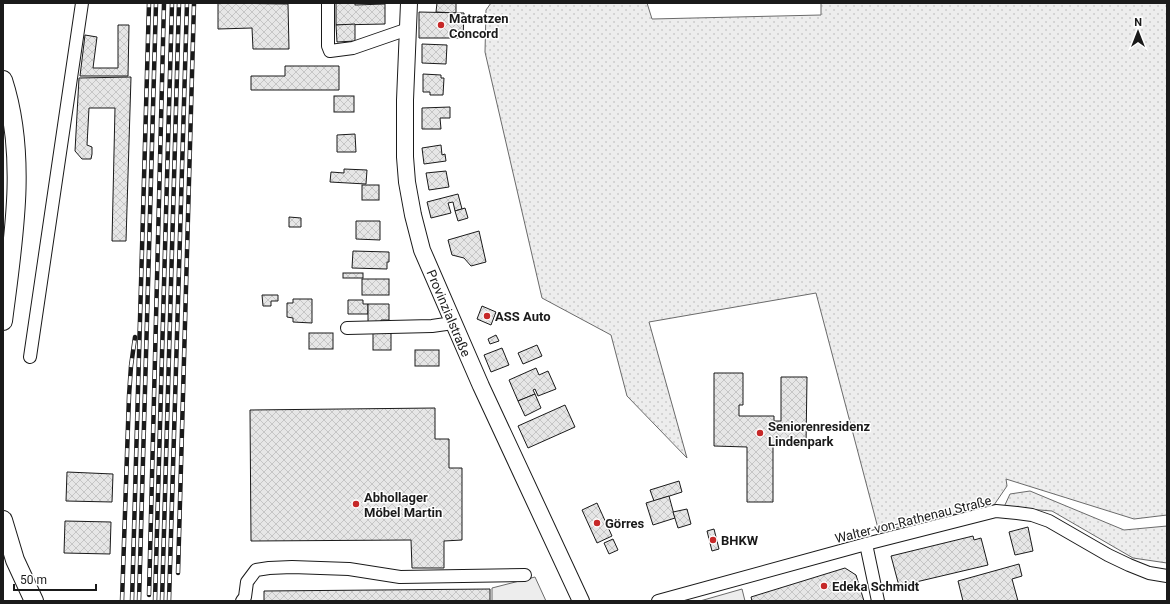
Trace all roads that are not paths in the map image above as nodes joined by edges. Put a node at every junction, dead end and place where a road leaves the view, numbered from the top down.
1 (82, 3) edge
2 (328, 3) edge
3 (409, 3) edge
4 (408, 29) junction
5 (3, 80) edge
6 (3, 321) edge
7 (453, 323) junction
8 (347, 328) dead end
9 (30, 357) dead end
10 (3, 520) edge
11 (866, 544) junction
12 (525, 575) dead end
13 (1167, 576) edge
14 (34, 601) edge
15 (242, 601) edge
16 (581, 601) edge
17 (658, 601) edge
18 (878, 601) edge

1 - 9 street
2 - 4 street
3 - 4 main road, Provinzialstraße
4 - 7 main road, Provinzialstraße
5 - 6 highway
7 - 8 street
7 - 16 main road, Provinzialstraße
10 - 14 highway
11 - 13 street, Walter-von-Rathenau Straße
11 - 17 street, Walter-von-Rathenau Straße
11 - 18 street
12 - 15 street

